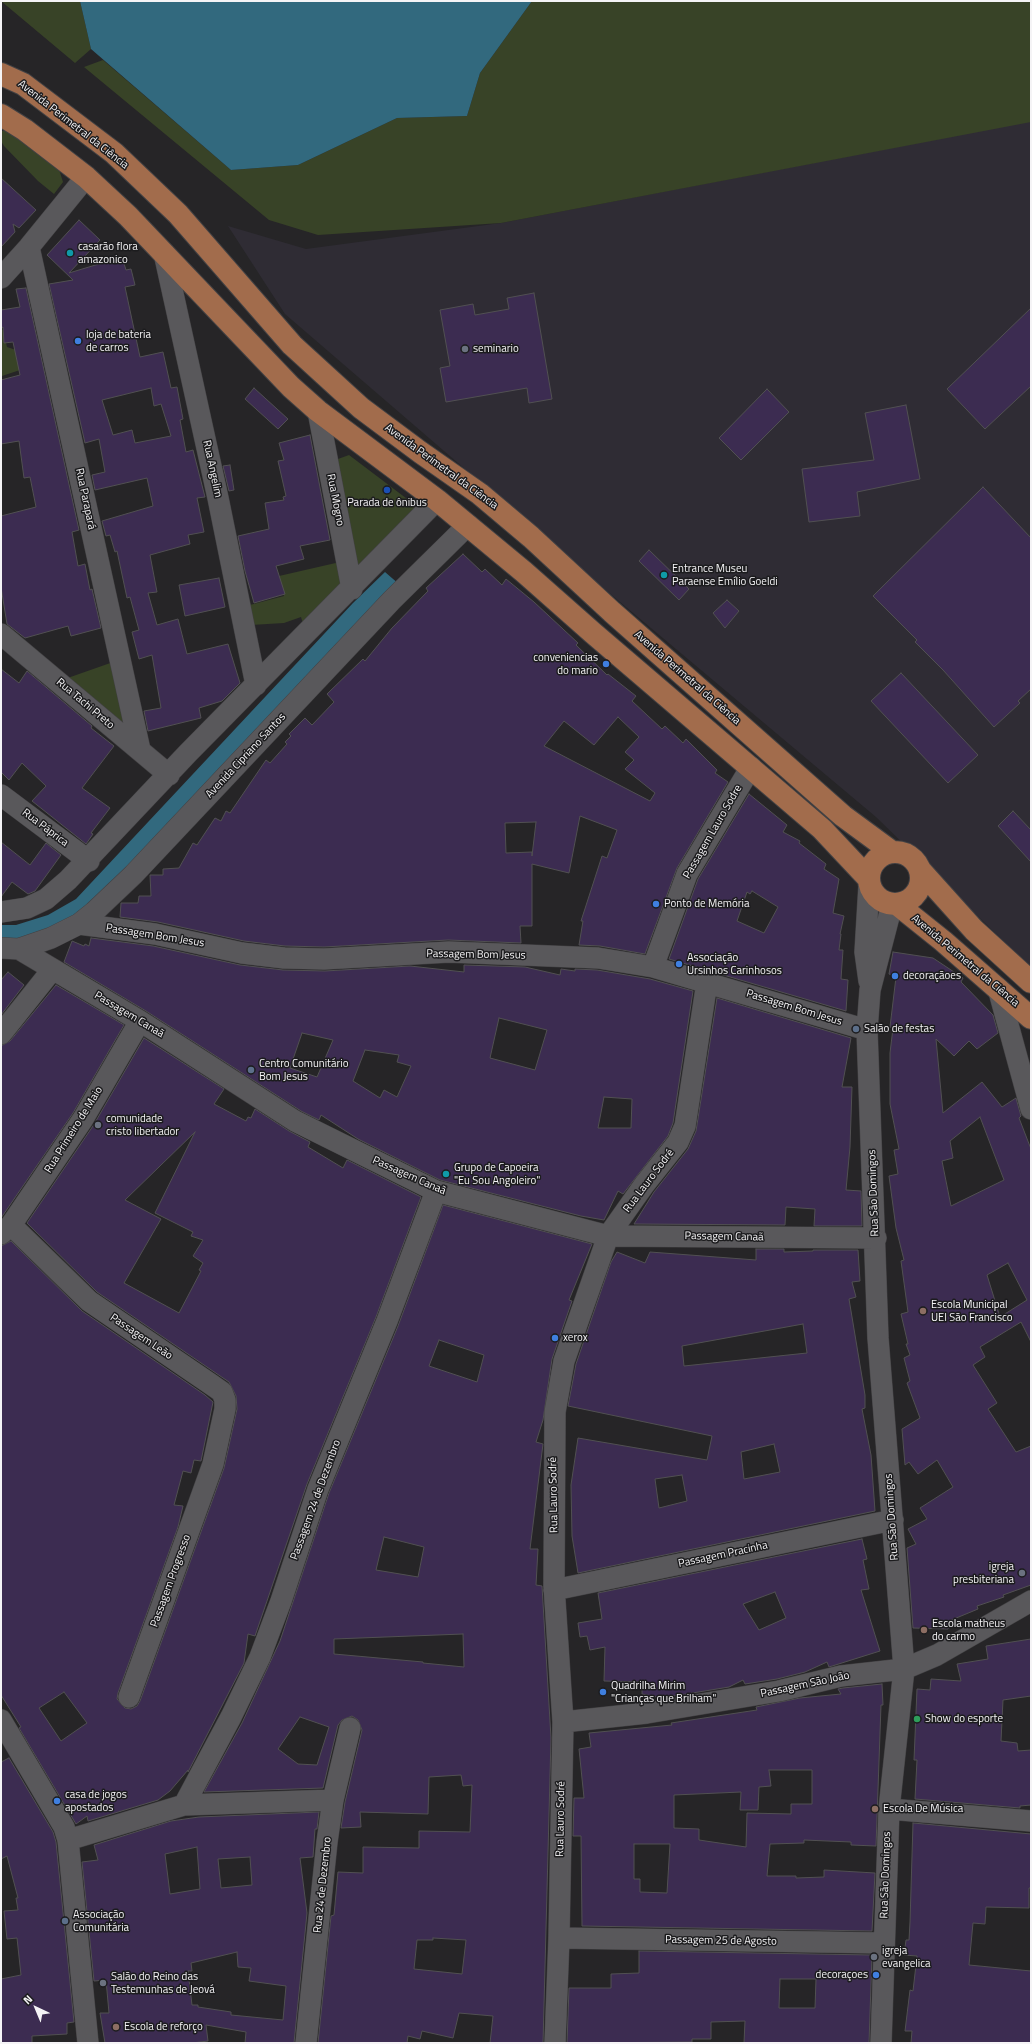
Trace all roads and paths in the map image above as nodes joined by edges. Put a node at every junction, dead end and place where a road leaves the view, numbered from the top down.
1 (1, 74) edge
2 (1, 115) edge
3 (86, 177) junction
4 (29, 247) junction
5 (164, 253) junction
6 (1, 278) edge
7 (318, 411) junction
8 (437, 500) junction
9 (468, 526) junction
10 (352, 589) junction
11 (1, 634) edge
12 (256, 685) junction
13 (140, 750) junction
14 (751, 767) junction
15 (169, 775) junction
16 (3, 799) edge
17 (892, 852) junction
18 (88, 861) junction
19 (920, 871) junction
20 (869, 881) junction
21 (895, 905) junction
22 (1, 912) edge
23 (79, 924) junction
24 (10, 949) edge
25 (653, 967) junction
26 (52, 970) junction
27 (707, 982) junction
28 (1031, 982) edge
29 (998, 988) junction
30 (870, 990) junction
31 (1031, 1018) edge
32 (140, 1021) junction
33 (867, 1030) junction
34 (1, 1034) edge
35 (1031, 1109) edge
36 (436, 1190) junction
37 (6, 1230) edge
38 (608, 1236) junction
39 (876, 1238) junction
40 (212, 1464) joint
41 (893, 1520) junction
42 (554, 1590) junction
43 (1031, 1601) edge
44 (904, 1669) junction
45 (129, 1697) dead end
46 (1, 1720) edge
47 (563, 1722) junction
48 (350, 1728) dead end
49 (333, 1800) junction
50 (184, 1805) junction
51 (889, 1809) junction
52 (1031, 1821) edge
53 (68, 1840) junction
54 (559, 1938) junction
55 (883, 1943) junction
56 (88, 2043) edge
57 (306, 2043) edge
58 (554, 2043) edge
59 (881, 2043) edge

1 - 17 main road, Avenida Perimetral da Ciência
2 - 3 main road
3 - 4 street
3 - 5 main road
4 - 6 street
4 - 13 street, Rua Parapará
5 - 7 main road
5 - 12 street, Rua Angelim
7 - 8 main road
7 - 10 street, Rua Mogno
8 - 9 main road
8 - 10 street
9 - 14 main road
9 - 23 street, Avenida Cipriano Santos
10 - 12 street
11 - 13 street, Rua Tachi Preto
12 - 15 street
13 - 15 street, Rua Tachi Preto
14 - 20 main road
14 - 25 street, Passagem Lauro Sodre
15 - 18 street
16 - 18 street, Rua Páprica
17 - 19 main road
17 - 20 main road
18 - 22 street
19 - 21 main road
19 - 28 main road
20 - 21 main road
20 - 30 street, Rua São Domingos
21 - 29 main road, Avenida Perimetral da Ciência
21 - 30 street, Rua São Domingos
23 - 24 street, Avenida Cipriano Santos
23 - 25 street, Passagem Bom Jesus
24 - 26 street, Passagem Canaã
25 - 27 street, Passagem Bom Jesus
26 - 32 street, Passagem Canaã
26 - 34 street
27 - 33 street, Passagem Bom Jesus
27 - 38 street, Rua Lauro Sodré
29 - 31 main road, Avenida Perimetral da Ciência
29 - 35 street
30 - 33 street, Rua São Domingos
32 - 36 street, Passagem Canaã
32 - 37 street, Rua Primeiro de Maio
33 - 39 street, Rua São Domingos
36 - 38 street, Passagem Canaã
36 - 50 street, Passagem 24 de Dezembro
37 - 40 street, Passagem Leão
38 - 39 street, Passagem Canaã
38 - 42 street, Rua Lauro Sodré
39 - 41 street, Rua São Domingos
40 - 45 street, Passagem Progresso
41 - 42 street, Passagem Pracinha
41 - 44 street, Rua São Domingos
42 - 47 street, Rua Lauro Sodré
43 - 44 street, Passagem São João
44 - 47 street, Passagem São João
44 - 51 street, Rua São Domingos
46 - 53 street
47 - 54 street, Rua Lauro Sodré
48 - 49 street, Rua 24 de Dezembro
49 - 50 street
49 - 57 street, Rua 24 de Dezembro
50 - 53 street
51 - 52 street
51 - 55 street, Rua São Domingos
53 - 56 street
54 - 55 street, Passagem 25 de Agosto
54 - 58 street, Rua Lauro Sodré
55 - 59 street, Rua São Domingos

